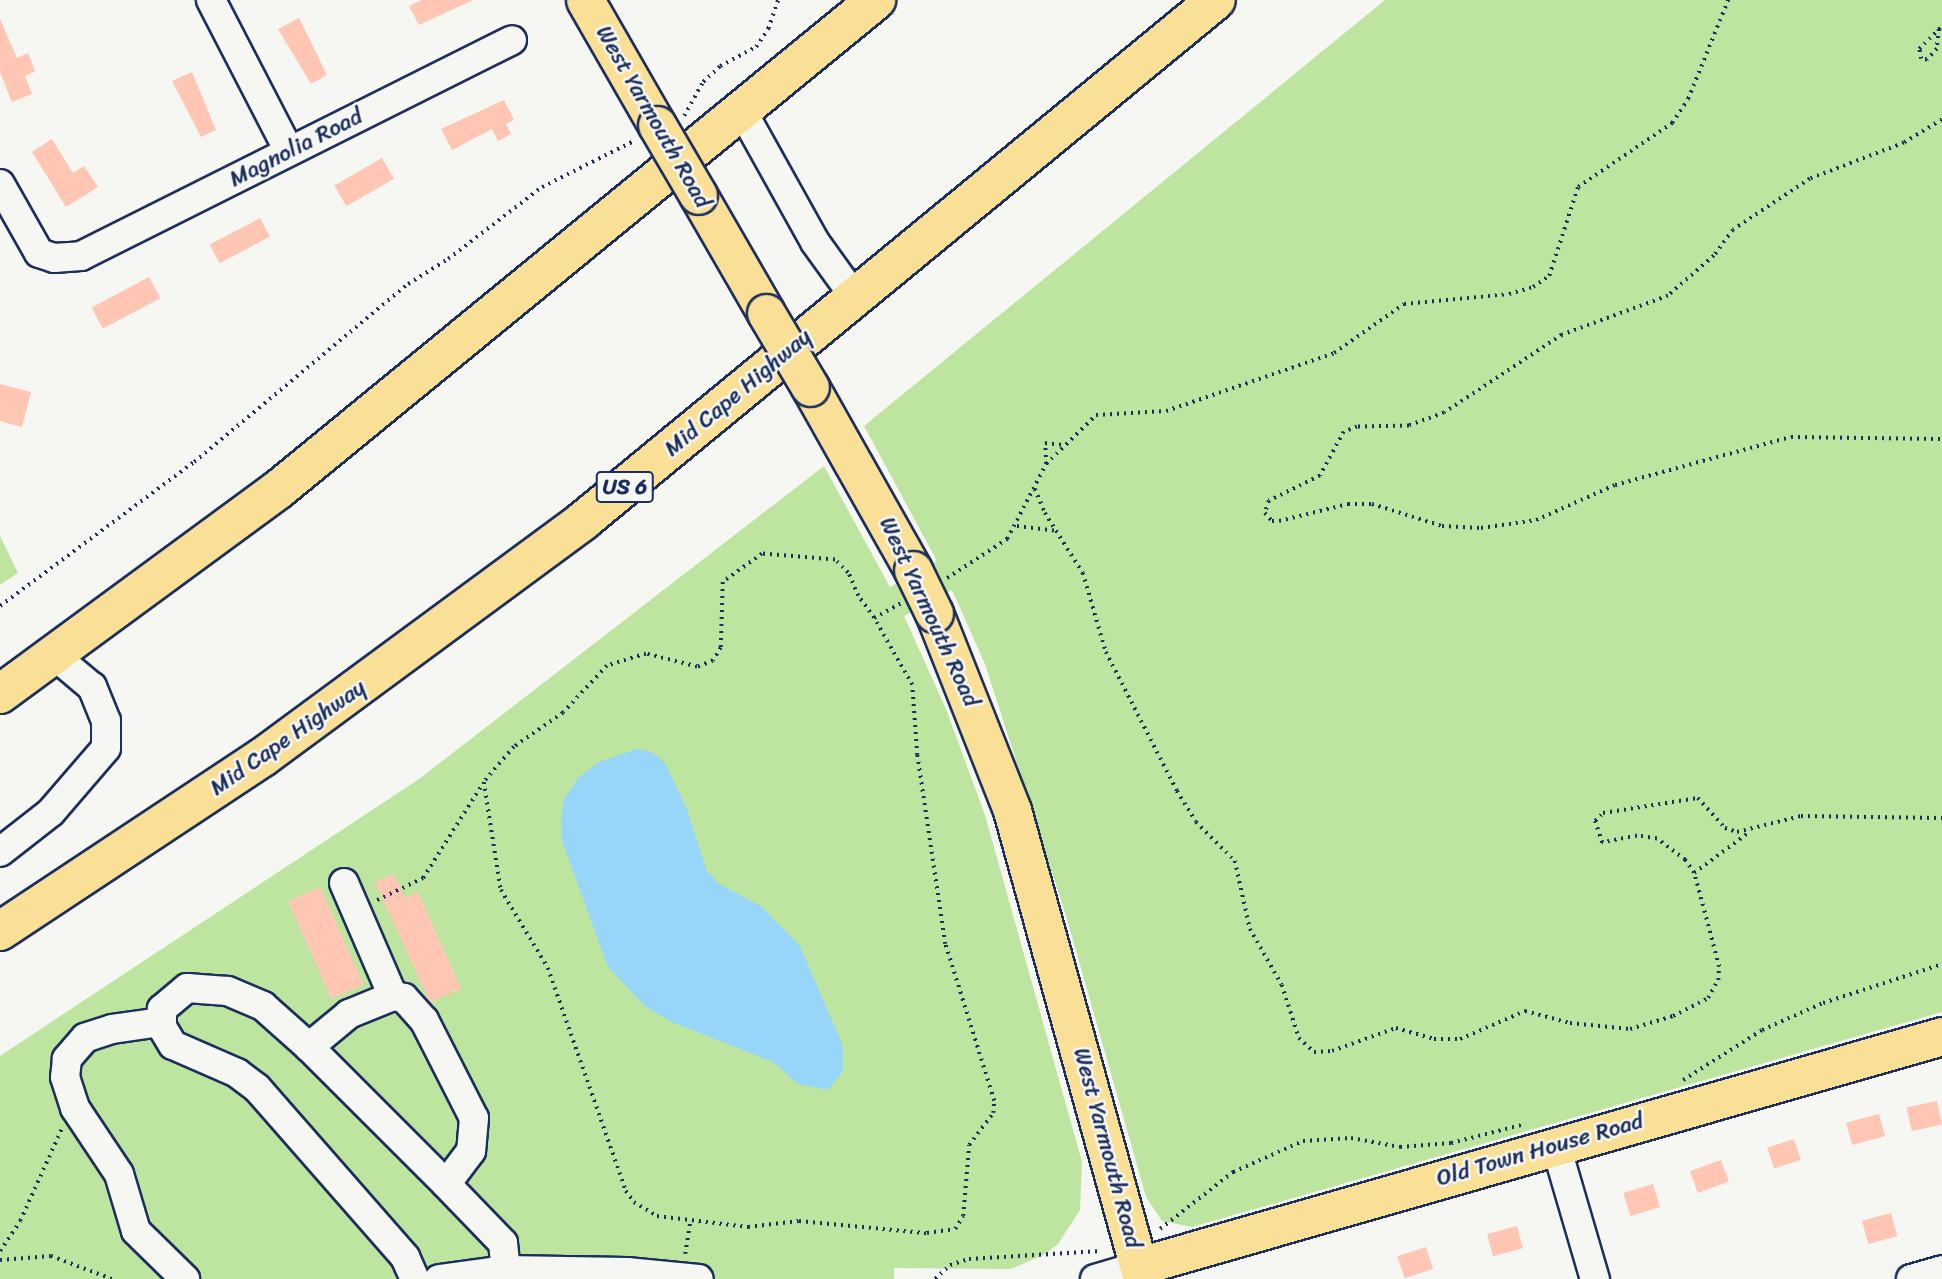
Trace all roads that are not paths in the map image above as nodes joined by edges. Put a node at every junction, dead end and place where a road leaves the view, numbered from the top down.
1 (211, 0) edge
2 (585, 0) edge
3 (876, 0) edge
4 (1216, 0) edge
5 (512, 40) dead end
6 (741, 109) junction
7 (289, 151) junction
8 (0, 184) edge
9 (854, 296) junction
10 (55, 656) junction
11 (0, 694) edge
12 (0, 852) edge
13 (349, 896) road end
14 (0, 931) edge
15 (393, 996) junction
16 (161, 1022) junction
17 (1942, 1036) edge
18 (309, 1047) junction
19 (1544, 1134) junction
20 (446, 1184) junction
21 (506, 1270) junction
22 (1942, 1270) edge
23 (1140, 1273) edge
24 (186, 1279) edge
25 (415, 1279) edge
26 (439, 1279) edge
27 (697, 1279) edge
28 (1095, 1279) edge
29 (1595, 1279) edge
30 (1911, 1279) edge

1 - 7 street
2 - 23 main road, West Yarmouth Road, bridge
3 - 6 highway
4 - 9 highway, Mid Cape Highway / US 6
5 - 7 street, Magnolia Road
6 - 9 street
6 - 10 highway
7 - 8 street, Magnolia Road
9 - 14 highway, Mid Cape Highway / US 6
10 - 11 highway
10 - 12 street
13 - 15 street
15 - 18 street
15 - 20 street
16 - 18 street
16 - 24 street
16 - 25 street
17 - 19 main road, Old Town House Road
18 - 20 street
19 - 23 main road, Old Town House Road
19 - 29 street
20 - 21 street
21 - 26 street
21 - 27 street
22 - 30 street
23 - 28 street

